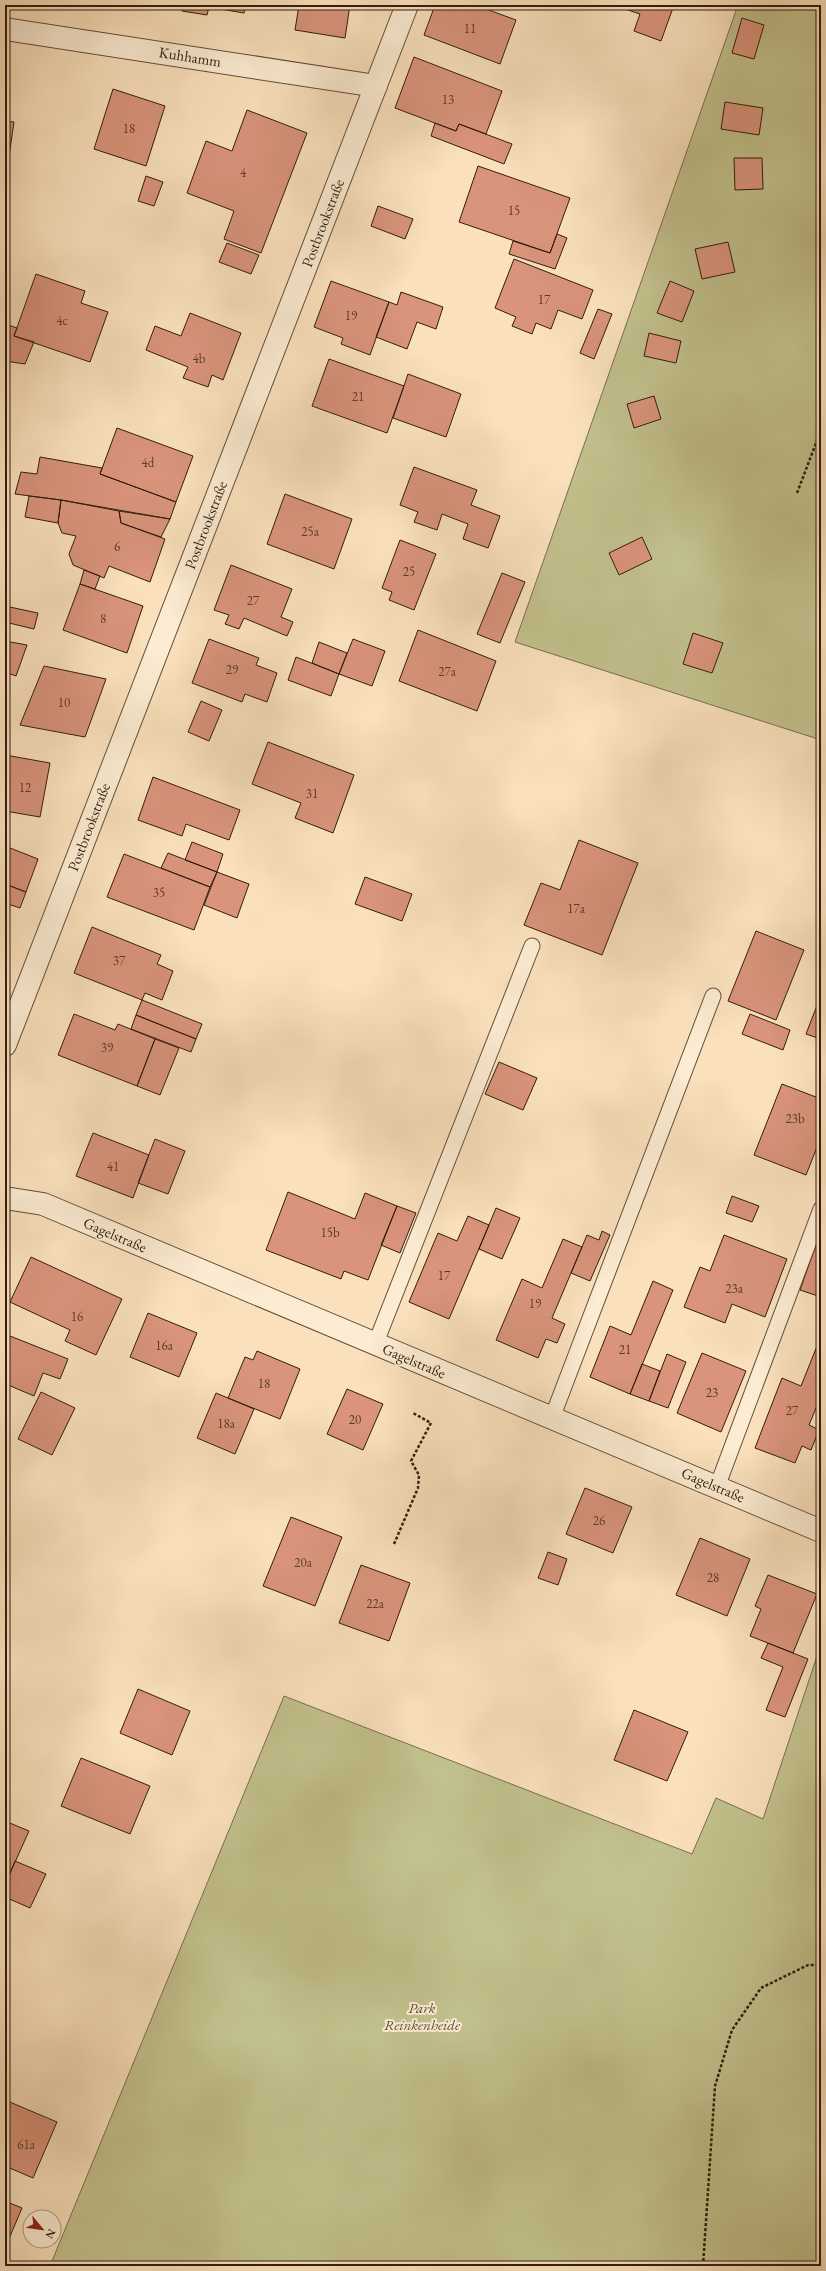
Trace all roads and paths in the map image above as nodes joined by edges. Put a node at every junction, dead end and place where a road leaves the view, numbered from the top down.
1 (407, 5) edge
2 (5, 29) edge
3 (376, 86) junction
4 (821, 430) edge
5 (797, 493) dead end
6 (532, 946) dead end
7 (713, 996) dead end
8 (5, 1045) edge
9 (5, 1198) edge
10 (821, 1209) edge
11 (375, 1344) junction
12 (413, 1413) dead end
13 (552, 1418) junction
14 (717, 1487) junction
15 (821, 1531) edge
16 (394, 1544) dead end
17 (821, 1965) edge
18 (703, 2266) edge

1 - 3 street, Postbrookstraße
2 - 3 street, Kuhhamm
3 - 8 street, Postbrookstraße
4 - 5 path
6 - 11 lane
7 - 13 lane
9 - 11 street, Gagelstraße
10 - 14 lane
11 - 13 street, Gagelstraße
12 - 16 path
13 - 14 street, Gagelstraße
14 - 15 street, Gagelstraße
17 - 18 path

